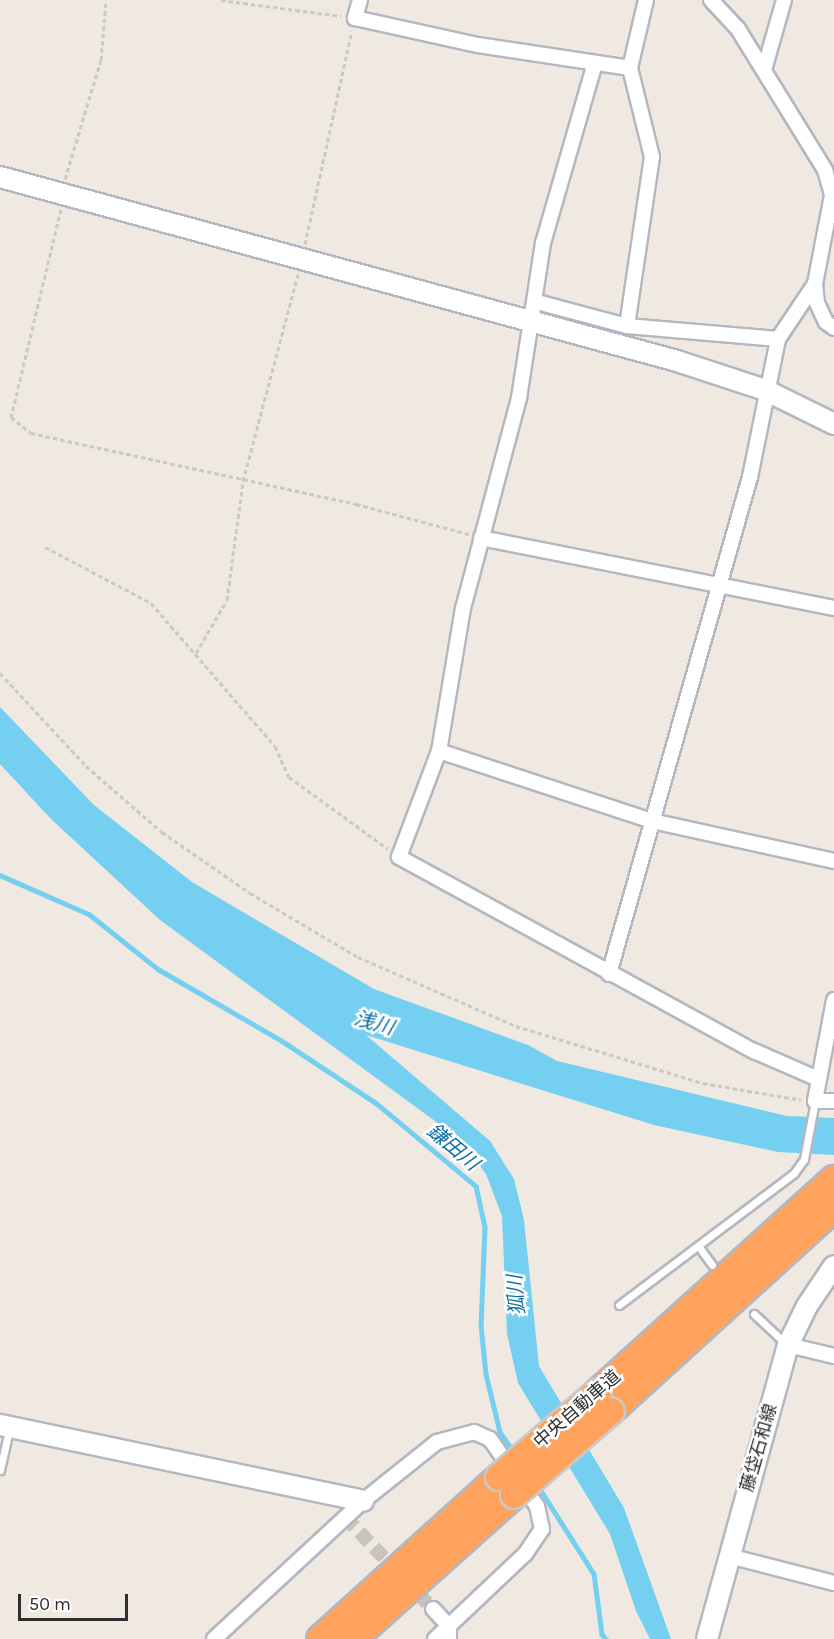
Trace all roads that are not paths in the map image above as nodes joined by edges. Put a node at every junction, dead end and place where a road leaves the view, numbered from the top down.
1 (360, 0) edge
2 (646, 0) edge
3 (711, 0) edge
4 (784, 0) edge
5 (595, 63) junction
6 (630, 68) junction
7 (764, 70) junction
8 (0, 177) edge
9 (833, 195) edge
10 (815, 284) junction
11 (537, 302) junction
12 (534, 323) junction
13 (627, 326) junction
14 (834, 328) edge
15 (778, 339) junction
16 (765, 390) junction
17 (834, 424) edge
18 (480, 538) junction
19 (718, 586) junction
20 (834, 608) edge
21 (439, 751) junction
22 (652, 821) junction
23 (834, 861) edge
24 (609, 974) junction
25 (834, 1000) edge
26 (816, 1078) junction
27 (834, 1101) edge
28 (813, 1106) junction
29 (834, 1179) edge
30 (834, 1208) edge
31 (699, 1247) junction
32 (712, 1265) dead end
33 (834, 1266) edge
34 (619, 1305) dead end
35 (754, 1314) dead end
36 (788, 1345) junction
37 (834, 1356) edge
38 (604, 1402) junction
39 (5, 1426) edge
40 (0, 1470) edge
41 (507, 1486) junction
42 (363, 1501) junction
43 (729, 1556) junction
44 (834, 1583) edge
45 (433, 1609) tunnel mouth
46 (449, 1633) edge
47 (214, 1639) edge
48 (320, 1639) edge
49 (353, 1639) edge
50 (435, 1639) edge
51 (707, 1639) edge

1 - 5 street
2 - 6 street
3 - 7 street
4 - 7 street
5 - 6 street
5 - 11 street
6 - 13 street
7 - 9 street
8 - 12 street
9 - 10 street
10 - 14 street
10 - 15 street
11 - 12 street
11 - 13 street
12 - 16 street
12 - 18 street
13 - 15 street
15 - 16 street
16 - 17 street
16 - 19 street
18 - 19 street
18 - 21 street
19 - 20 street
19 - 22 street
21 - 22 street
21 - 24 street
22 - 23 street
22 - 24 street
24 - 26 street
25 - 26 street
26 - 28 street
27 - 28 street
28 - 31 lane
29 - 38 highway, 中央自動車道
30 - 38 highway, 中央自動車道
31 - 32 lane
31 - 34 lane
33 - 36 street, 藤垈石和線
35 - 36 lane
36 - 37 street
36 - 43 street, 藤垈石和線
38 - 41 highway, 中央自動車道, bridge
39 - 40 lane
39 - 42 street
41 - 48 highway, 中央自動車道
41 - 49 highway, 中央自動車道
42 - 46 street
42 - 47 street
43 - 44 street
43 - 51 street, 藤垈石和線
45 - 46 street
46 - 50 street

